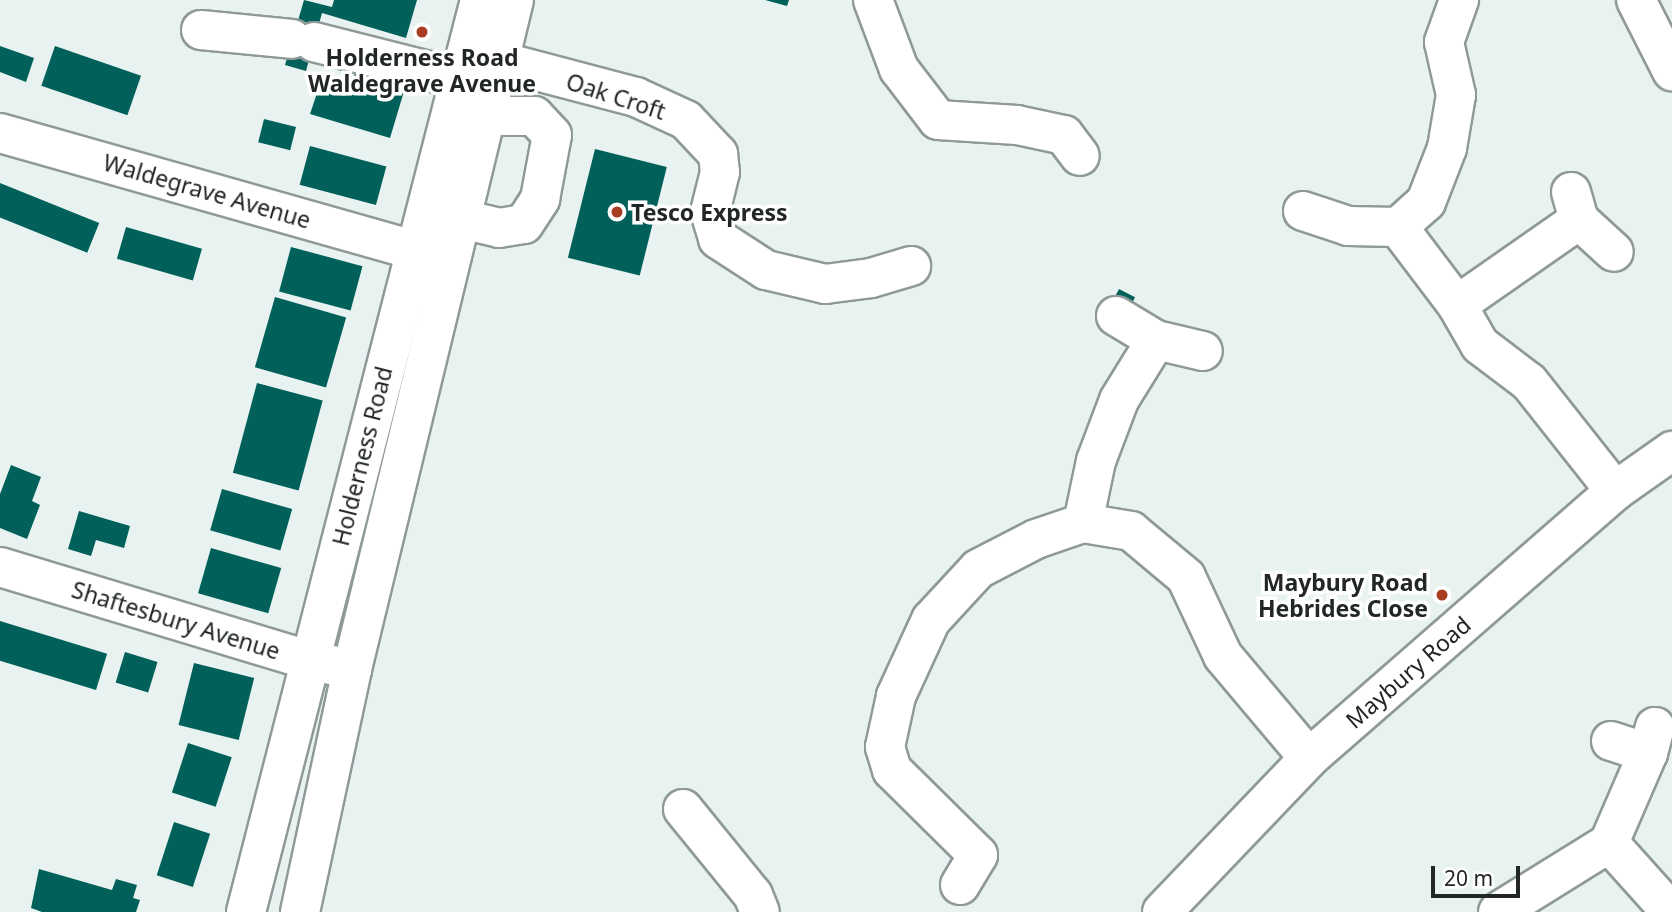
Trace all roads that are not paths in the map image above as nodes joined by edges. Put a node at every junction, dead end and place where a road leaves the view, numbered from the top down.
1 (480, 0) edge
2 (514, 0) edge
3 (873, 0) edge
4 (1459, 0) edge
5 (1636, 0) edge
6 (201, 30) dead end
7 (499, 61) junction
8 (1672, 71) edge
9 (460, 79) junction
10 (486, 116) junction
11 (0, 133) edge
12 (1080, 156) dead end
13 (461, 219) junction
14 (1318, 223) dead end
15 (1398, 227) junction
16 (414, 250) junction
17 (1614, 253) dead end
18 (916, 264) dead end
19 (1457, 305) junction
20 (1116, 316) dead end
21 (1156, 340) junction
22 (1202, 351) dead end
23 (1672, 451) edge
24 (1615, 491) junction
25 (1083, 523) junction
26 (0, 567) edge
27 (311, 661) junction
28 (352, 669) junction
29 (1611, 741) dead end
30 (1309, 758) junction
31 (683, 809) dead end
32 (1609, 843) junction
33 (960, 884) dead end
34 (246, 912) edge
35 (300, 912) edge
36 (760, 912) edge
37 (1162, 912) edge
38 (1497, 912) edge
39 (1671, 912) edge

1 - 9 main road, Holderness Road
2 - 7 main road, Holderness Road
3 - 12 main road
4 - 15 main road
5 - 8 main road
6 - 9 main road
7 - 10 main road, Holderness Road
7 - 18 main road, Oak Croft
9 - 16 main road, Holderness Road
10 - 13 main road, Holderness Road
10 - 13 main road
11 - 16 main road, Waldegrave Avenue
13 - 28 main road, Holderness Road
14 - 15 main road
15 - 19 main road
16 - 27 main road, Holderness Road
17 - 19 main road
19 - 24 main road
20 - 21 main road
21 - 22 main road
21 - 25 main road
23 - 24 main road, Maybury Road
24 - 30 main road, Maybury Road
25 - 30 main road
25 - 33 main road
26 - 27 main road, Shaftesbury Avenue
27 - 28 main road, Shaftesbury Avenue
27 - 34 main road, Holderness Road
28 - 35 main road, Holderness Road
29 - 32 main road
30 - 37 main road, Maybury Road
31 - 36 main road
32 - 38 main road
32 - 39 main road

